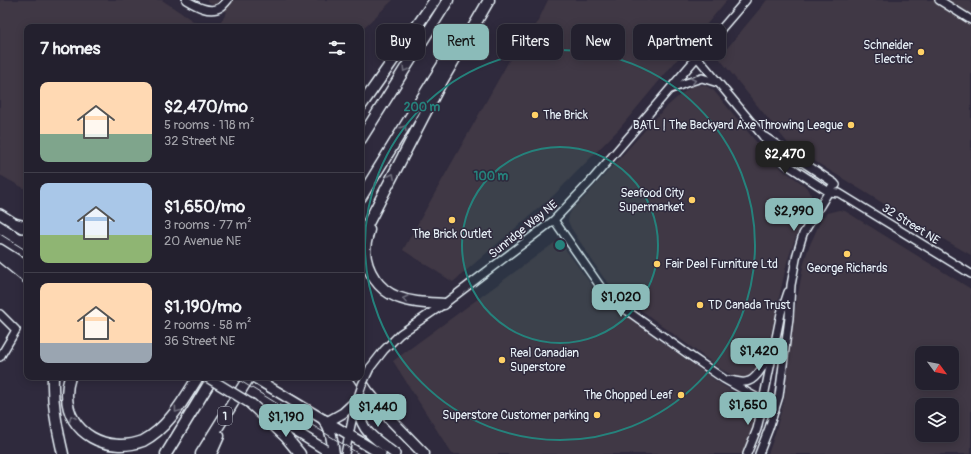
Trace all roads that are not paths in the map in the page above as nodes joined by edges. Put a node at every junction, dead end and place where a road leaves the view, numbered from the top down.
1 (186, 0) edge
2 (228, 0) edge
3 (435, 0) edge
4 (448, 0) edge
5 (483, 0) edge
6 (489, 0) edge
7 (746, 0) edge
8 (940, 0) edge
9 (971, 20) edge
10 (725, 24) edge
11 (694, 60) edge
12 (699, 60) edge
13 (718, 83) junction
14 (669, 90) junction
15 (364, 102) edge
16 (364, 134) edge
17 (762, 135) junction
18 (834, 183) junction
19 (364, 192) edge
20 (829, 192) junction
21 (839, 193) junction
22 (374, 210) junction
23 (0, 214) edge
24 (554, 220) junction
25 (16, 224) junction
26 (24, 226) edge
27 (24, 229) edge
28 (364, 231) edge
29 (0, 249) edge
30 (0, 256) edge
31 (24, 264) edge
32 (971, 274) edge
33 (24, 276) edge
34 (791, 285) junction
35 (444, 304) junction
36 (0, 314) edge
37 (774, 345) junction
38 (0, 357) edge
39 (724, 378) junction
40 (53, 380) edge
41 (69, 380) edge
42 (196, 380) edge
43 (212, 380) edge
44 (212, 380) edge
45 (249, 380) edge
46 (249, 380) edge
47 (254, 380) edge
48 (360, 380) edge
49 (357, 400) junction
50 (763, 402) junction
51 (251, 404) junction
52 (775, 410) junction
53 (325, 421) junction
54 (349, 435) junction
55 (63, 454) edge
56 (166, 454) edge
57 (201, 454) edge
58 (211, 454) edge
59 (300, 454) edge
60 (333, 454) edge
61 (345, 454) edge
62 (381, 454) edge
63 (395, 454) edge
64 (424, 454) edge
65 (747, 454) edge
66 (759, 454) edge

1 - 2 street
3 - 15 highway
4 -> 16 highway
19 -> 5 highway
22 -> 6 highway
7 - 10 street, Sunridge Way NE
8 - 9 street
11 - 14 street, Sunridge Way NE
12 - 13 street, 32 Street NE
14 -> 13 street
13 - 17 street, 32 Street NE
14 - 24 street, Sunridge Way NE
17 - 18 street, 32 Street NE
17 - 20 street, 32 Street NE
18 - 20 street
18 - 21 street, 32 Street NE
20 - 21 street, 32 Street NE
20 - 34 street
21 - 32 street, 32 Street NE
22 - 28 highway
35 -> 22 highway
23 - 25 main road
24 - 35 street, Sunridge Way NE
24 - 39 street
25 - 26 highway
25 - 27 main road
29 - 31 main road
30 - 33 highway
34 - 37 street
34 - 52 street
35 - 49 street, Sunridge Way NE, bridge
36 - 38 street
37 - 39 street
37 - 50 street
39 - 50 street
40 - 55 highway
42 -> 41 highway
43 - 51 main road, bridge
44 - 56 highway
45 - 57 highway, 1
46 - 58 highway
47 - 53 main road
48 - 64 highway
49 - 53 main road
49 - 54 street, Sunridge Way NE
49 - 63 main road
50 - 52 street
50 - 65 street
51 - 59 highway
51 - 60 main road
52 - 66 street
53 - 54 main road
53 - 60 highway
54 - 61 street, Sunridge Way NE
54 - 62 main road

